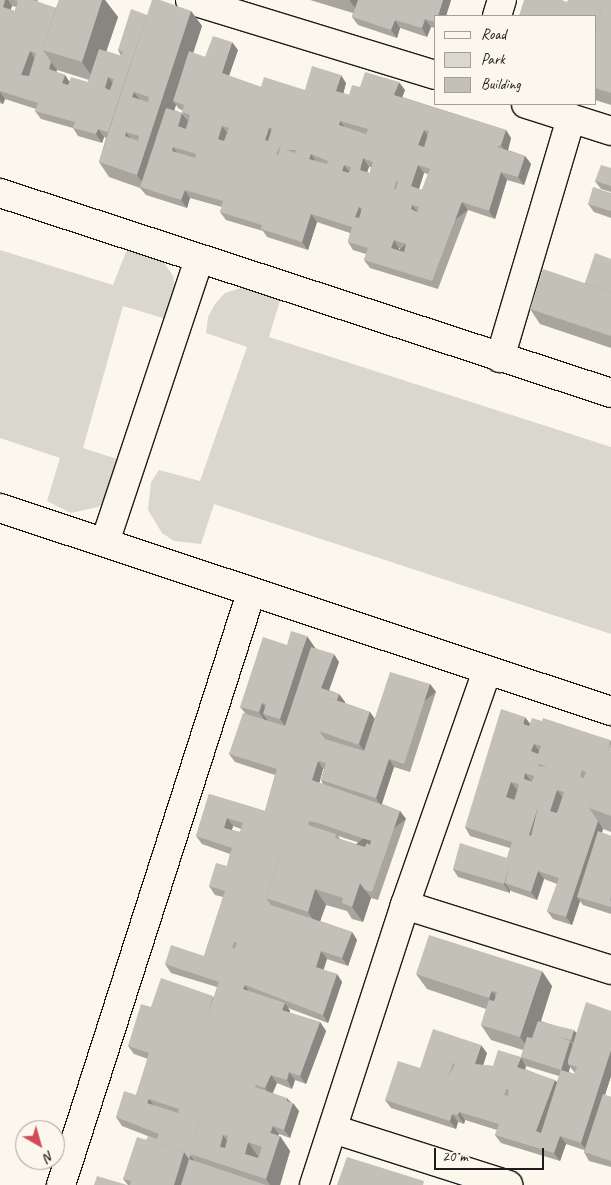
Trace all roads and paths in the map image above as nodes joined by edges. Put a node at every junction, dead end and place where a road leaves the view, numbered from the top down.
1 (190, 0) edge
2 (502, 0) edge
3 (238, 7) edge
4 (497, 15) edge
5 (434, 75) edge
6 (529, 105) edge
7 (571, 118) junction
8 (611, 131) edge
9 (0, 194) edge
10 (199, 260) junction
11 (500, 358) junction
12 (611, 393) edge
13 (0, 508) edge
14 (105, 542) junction
15 (251, 593) junction
16 (486, 671) junction
17 (611, 710) edge
18 (405, 905) junction
19 (611, 970) edge
20 (333, 1128) junction
21 (62, 1185) edge
22 (314, 1185) edge
23 (508, 1185) edge

1 - 3 street
2 - 4 street
3 - 5 street
6 - 7 street
7 - 8 street
7 - 11 street
9 - 10 street
10 - 11 street
10 - 14 street
11 - 12 street
13 - 14 street
14 - 15 street
15 - 16 street
15 - 21 street
16 - 17 street
16 - 18 street
18 - 19 street
18 - 20 street
20 - 22 street
20 - 23 street

